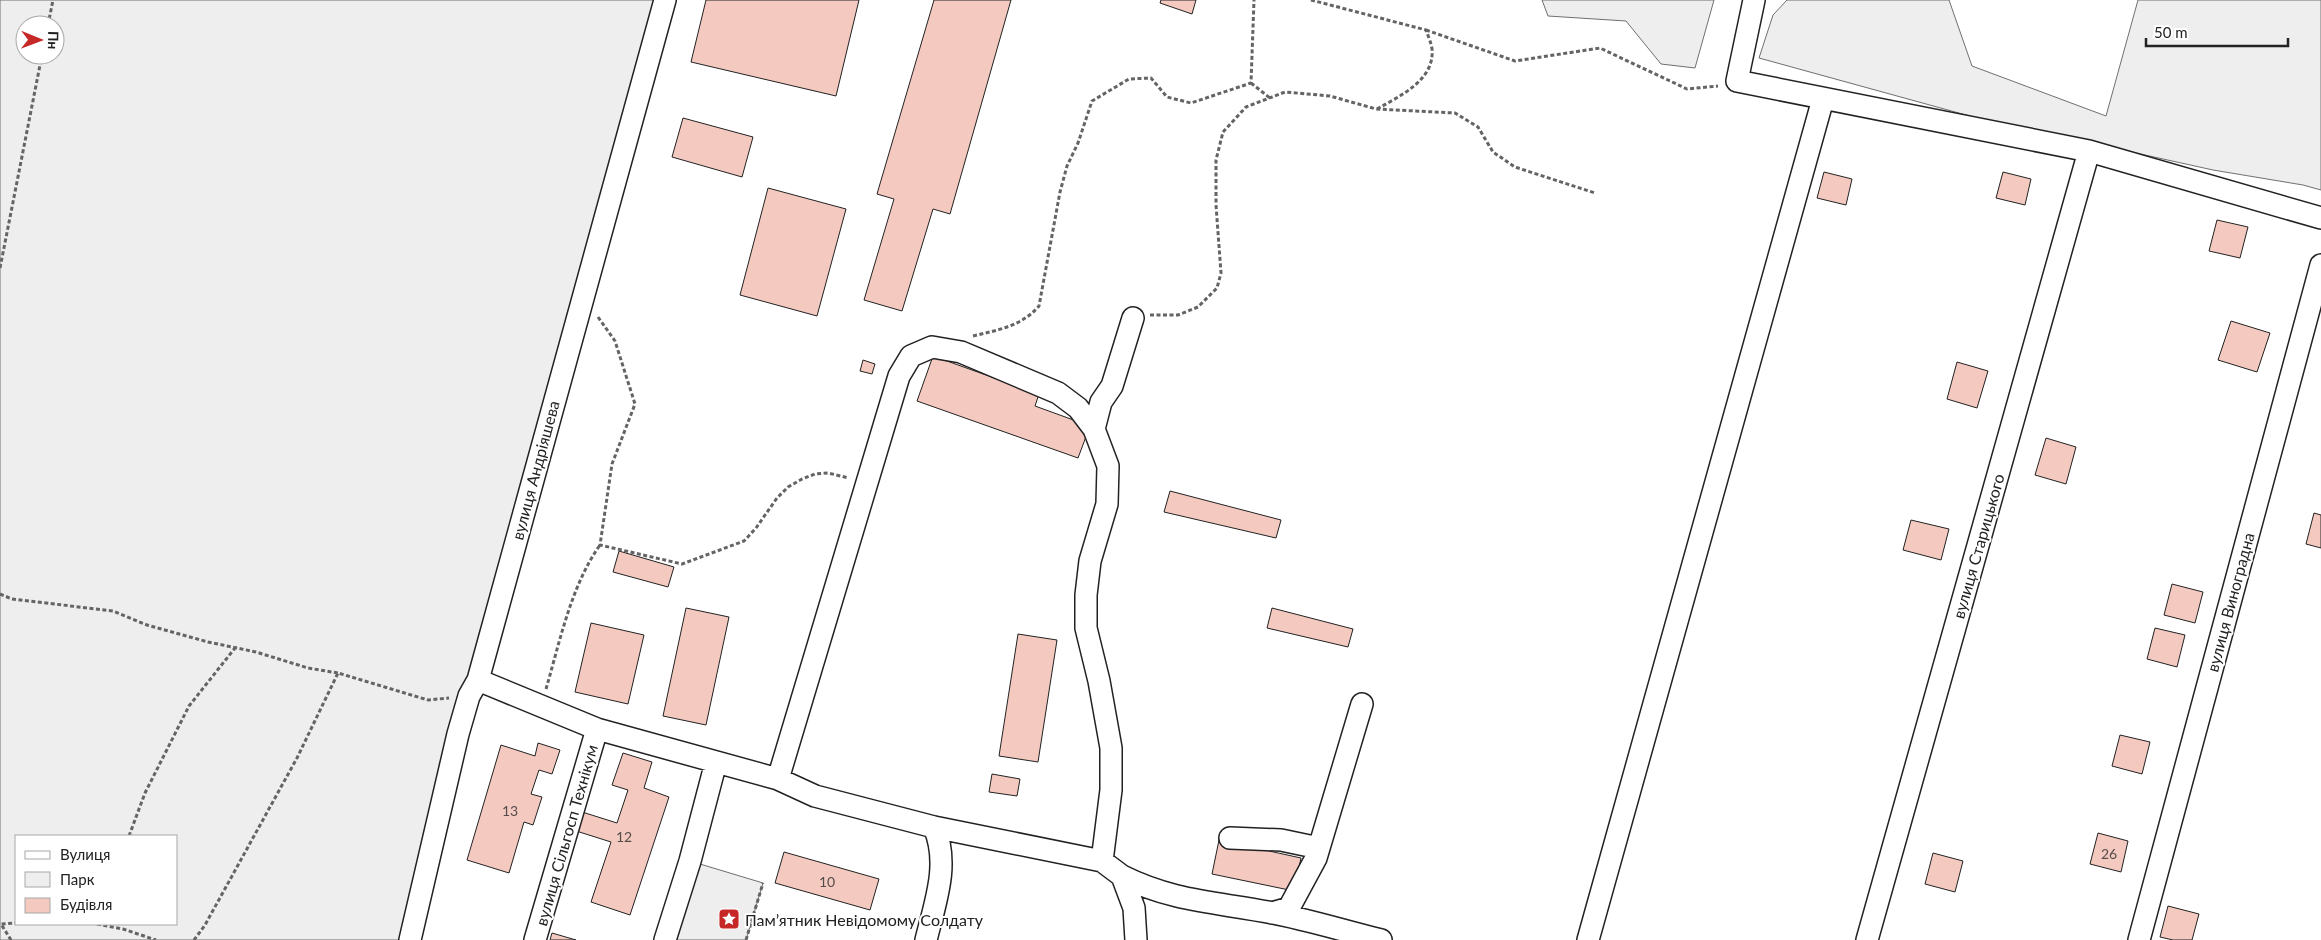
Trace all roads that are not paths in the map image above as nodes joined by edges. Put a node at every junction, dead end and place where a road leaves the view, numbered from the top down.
1 (665, 0) edge
2 (1754, 0) edge
3 (1823, 99) junction
4 (2088, 151) junction
5 (2321, 218) edge
6 (2321, 265) edge
7 (1133, 318) road end
8 (1094, 429) junction
9 (474, 688) junction
10 (1362, 704) dead end
11 (597, 730) junction
12 (716, 762) junction
13 (778, 779) junction
14 (934, 827) junction
15 (1230, 838) dead end
16 (1319, 848) junction
17 (1102, 861) junction
18 (1122, 876) junction
19 (1272, 913) junction
20 (410, 940) edge
21 (535, 940) edge
22 (665, 940) edge
23 (926, 940) edge
24 (1136, 940) edge
25 (1381, 940) edge
26 (1588, 940) edge
27 (1867, 940) edge
28 (2139, 940) edge

1 - 9 street, вулиця Андріяшева
2 - 3 street
3 - 4 street
3 - 26 street
4 - 5 street
4 - 27 street, вулиця Старицького
6 - 28 street, вулиця Виноградна
7 - 8 street
8 - 13 street
8 - 17 street
9 - 11 street, вулиця Сільгосп Технікум
9 - 20 street, вулиця Андріяшева
10 - 16 street
11 - 12 street, вулиця Сільгосп Технікум
11 - 21 street, вулиця Сільгосп Технікум
12 - 13 street, вулиця Сільгосп Технікум
12 - 22 street
13 - 14 street, вулиця Сільгосп Технікум
14 - 17 street, вулиця Сільгосп Технікум
14 - 23 street
15 - 16 street
16 - 19 street
17 - 18 street
18 - 19 street
18 - 24 street
19 - 25 street

